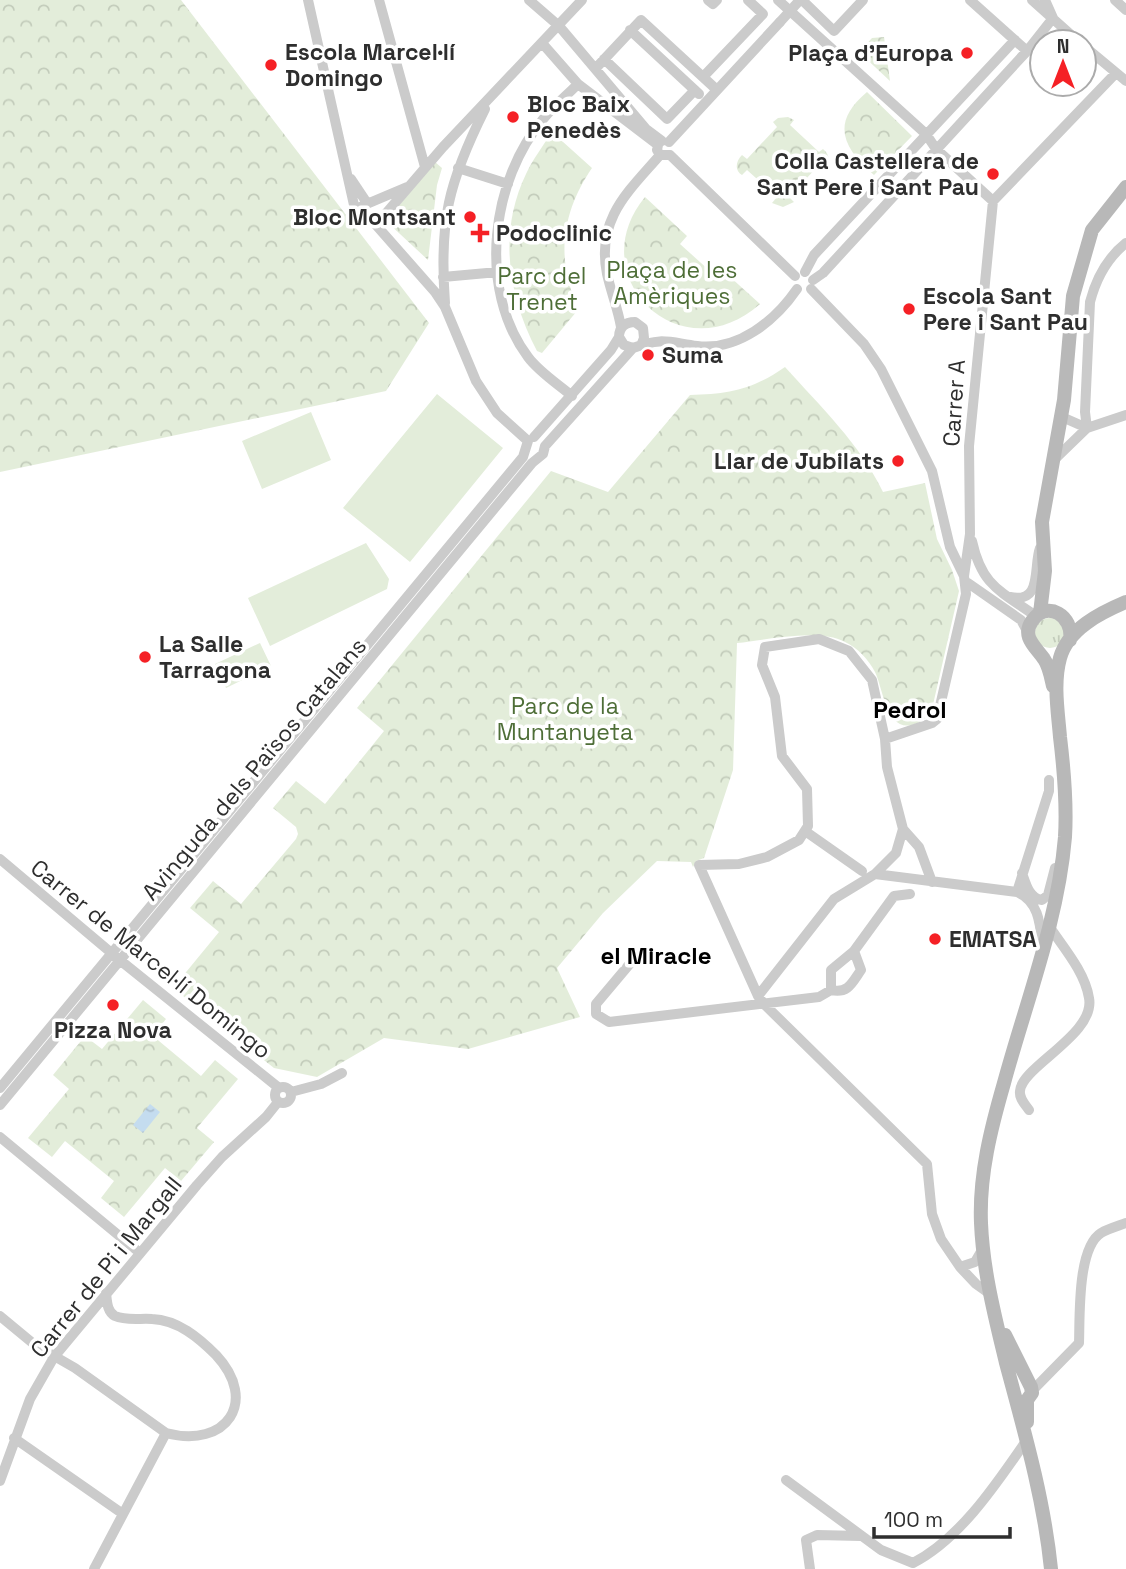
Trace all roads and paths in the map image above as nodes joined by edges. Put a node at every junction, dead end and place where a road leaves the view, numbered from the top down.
1 (308, 0) edge
2 (379, 0) edge
3 (529, 0) edge
4 (582, 0) edge
5 (708, 0) edge
6 (717, 0) edge
7 (748, 0) edge
8 (778, 0) edge
9 (801, 0) edge
10 (863, 0) edge
11 (970, 0) edge
12 (1032, 0) edge
13 (1045, 0) edge
14 (1115, 0) edge
15 (1126, 10) edge
16 (1053, 18) junction
17 (559, 26) junction
18 (1064, 28) edge
19 (630, 30) junction
20 (1015, 40) junction
21 (542, 43) junction
22 (1027, 51) junction
23 (604, 59) junction
24 (1098, 59) edge
25 (596, 68) junction
26 (1115, 74) junction
27 (703, 77) junction
28 (1126, 81) edge
29 (578, 85) junction
30 (695, 90) junction
31 (717, 90) junction
32 (489, 99) junction
33 (706, 101) junction
34 (926, 134) junction
35 (664, 147) junction
36 (936, 149) junction
37 (425, 167) junction
38 (458, 168) junction
39 (349, 176) junction
40 (508, 184) junction
41 (410, 185) junction
42 (1126, 187) edge
43 (993, 201) junction
44 (370, 203) junction
45 (379, 220) junction
46 (361, 221) junction
47 (1126, 243) edge
48 (814, 255) junction
49 (829, 265) junction
50 (498, 272) junction
51 (800, 274) junction
52 (443, 277) junction
53 (812, 284) junction
54 (797, 289) junction
55 (445, 307) junction
56 (620, 332) junction
57 (637, 345) junction
58 (572, 396) junction
59 (1126, 415) edge
60 (1062, 417) junction
61 (1087, 428) junction
62 (529, 442) junction
63 (545, 446) junction
64 (537, 457) junction
65 (1054, 461) junction
66 (970, 534) junction
67 (1042, 541) junction
68 (952, 542) junction
69 (967, 558) junction
70 (1045, 570) junction
71 (972, 578) junction
72 (1008, 597) junction
73 (1126, 602) edge
74 (1104, 611) junction
75 (1059, 613) junction
76 (1039, 614) junction
77 (1028, 633) junction
78 (1067, 644) junction
79 (1037, 650) junction
80 (1056, 696) junction
81 (885, 739) junction
82 (1049, 780) dead end
83 (903, 829) junction
84 (805, 831) junction
85 (1065, 834) junction
86 (0, 859) edge
87 (862, 871) dead end
88 (1022, 873) junction
89 (875, 874) junction
90 (932, 881) junction
91 (1017, 891) junction
92 (910, 894) dead end
93 (1044, 900) junction
94 (1038, 914) junction
95 (1049, 926) junction
96 (1042, 950) junction
97 (854, 951) junction
98 (112, 953) junction
99 (633, 960) dead end
100 (121, 961) junction
101 (831, 990) junction
102 (761, 1000) junction
103 (342, 1073) dead end
104 (0, 1088) edge
105 (279, 1088) junction
106 (290, 1092) junction
107 (278, 1102) junction
108 (0, 1105) edge
109 (1029, 1110) dead end
110 (0, 1136) edge
111 (1126, 1223) edge
112 (982, 1250) junction
113 (140, 1252) junction
114 (960, 1267) junction
115 (986, 1273) junction
116 (972, 1280) junction
117 (106, 1293) junction
118 (990, 1294) junction
119 (994, 1313) junction
120 (0, 1316) edge
121 (54, 1357) junction
122 (1034, 1387) junction
123 (1015, 1394) junction
124 (166, 1433) junction
125 (14, 1438) junction
126 (1026, 1441) junction
127 (786, 1480) dead end
128 (0, 1481) edge
129 (122, 1514) junction
130 (861, 1536) junction
131 (94, 1569) edge
132 (810, 1569) edge
133 (1051, 1569) edge

1 - 39 street
2 - 37 street
3 - 17 street
4 - 17 street
5 - 6 street
7 - 27 street
8 - 34 street
9 - 10 street
9 - 31 street, bridge
11 - 20 street
12 - 16 street
13 - 16 street
14 - 15 street
16 - 18 street
16 - 22 street
17 - 21 street
17 - 25 street
19 - 23 street
19 - 27 street
19 - 30 street
20 - 22 street
20 - 34 street
21 - 29 street
21 - 32 street
22 - 36 street
23 - 25 street
23 - 30 street
24 - 26 street
25 - 35 street
26 - 28 street
26 - 43 street
27 - 31 street
29 - 35 street
29 - 40 street
30 - 33 street
31 - 33 street
32 - 37 street
32 - 38 street
33 - 35 street
34 - 36 street
34 - 48 street
35 - 51 street
35 - 56 street
36 - 43 street
36 - 49 street
37 - 41 street
38 - 40 street
38 - 52 street
39 - 44 street
39 - 46 street
40 - 50 street
41 - 44 street
41 - 45 street
42 - 60 main road
43 - 66 street, Carrer A
44 - 45 street
44 - 46 street
45 - 46 street
45 - 55 street
47 - 61 street
48 - 49 street
48 - 51 street
49 - 53 street
50 - 52 street
50 - 58 street
51 - 53 street
51 - 54 street
52 - 55 street
53 - 54 street
53 - 68 street
54 - 57 street
55 - 62 street
56 - 57 street
56 - 57 street
56 - 58 street, Avinguda dels Països Catalans
57 - 63 street
58 - 62 street, Avinguda dels Països Catalans
59 - 61 street
60 - 61 street
60 - 65 main road
61 - 65 street
62 - 63 street
62 - 64 street
62 - 98 street, Avinguda dels Països Catalans
63 - 64 street
64 - 100 street, Avinguda dels Països Catalans
65 - 67 main road
66 - 68 street
66 - 69 street, Carrer A
66 - 71 street, Carrer A
67 - 70 main road
67 - 72 street
68 - 69 street
68 - 71 street
69 - 71 street
70 - 75 main road
70 - 76 main road
71 - 72 street
71 - 77 street
71 - 81 street
72 - 76 street
73 - 74 main road
74 - 75 main road
74 - 78 main road
75 - 76 main road
75 - 78 main road
76 - 77 main road
77 - 79 main road
78 - 79 main road
78 - 80 main road
79 - 80 main road
80 - 85 main road
81 - 83 street
81 - 84 street
82 - 88 street
83 - 89 street
83 - 90 street
84 - 87 street
84 - 102 street
85 - 93 street
85 - 95 main road
86 - 98 street, Carrer de Marcel·lí Domingo
88 - 91 street
88 - 93 street
89 - 90 street
89 - 102 street
90 - 91 street
91 - 94 street
92 - 97 street
93 - 94 street
94 - 96 street
95 - 96 main road
95 - 109 street
96 - 112 main road
97 - 101 street
97 - 101 street
98 - 100 street, Carrer de Marcel·lí Domingo
98 - 104 street, Avinguda dels Països Catalans
99 - 102 street
100 - 105 street, Carrer de Marcel·lí Domingo
100 - 108 street, Avinguda dels Països Catalans
101 - 102 street
102 - 114 street
103 - 106 street
105 - 106 street
105 - 107 street
106 - 107 street
107 - 113 street, Carrer de Pi i Margall
110 - 113 street
111 - 122 street
112 - 114 street
112 - 115 main road
113 - 117 street, Carrer de Pi i Margall
114 - 115 street
114 - 116 street
115 - 116 street
115 - 118 main road
116 - 118 street
117 - 121 street, Carrer de Pi i Margall
117 - 124 street
118 - 119 main road
119 - 122 main road
119 - 123 main road
120 - 121 street
121 - 124 street
121 - 125 street, Carrer de Pi i Margall
122 - 123 street
122 - 126 main road
123 - 126 main road
124 - 129 street
125 - 128 street, Carrer de Pi i Margall
125 - 129 street
126 - 130 street
126 - 133 main road
127 - 130 street
129 - 131 street
130 - 132 street

